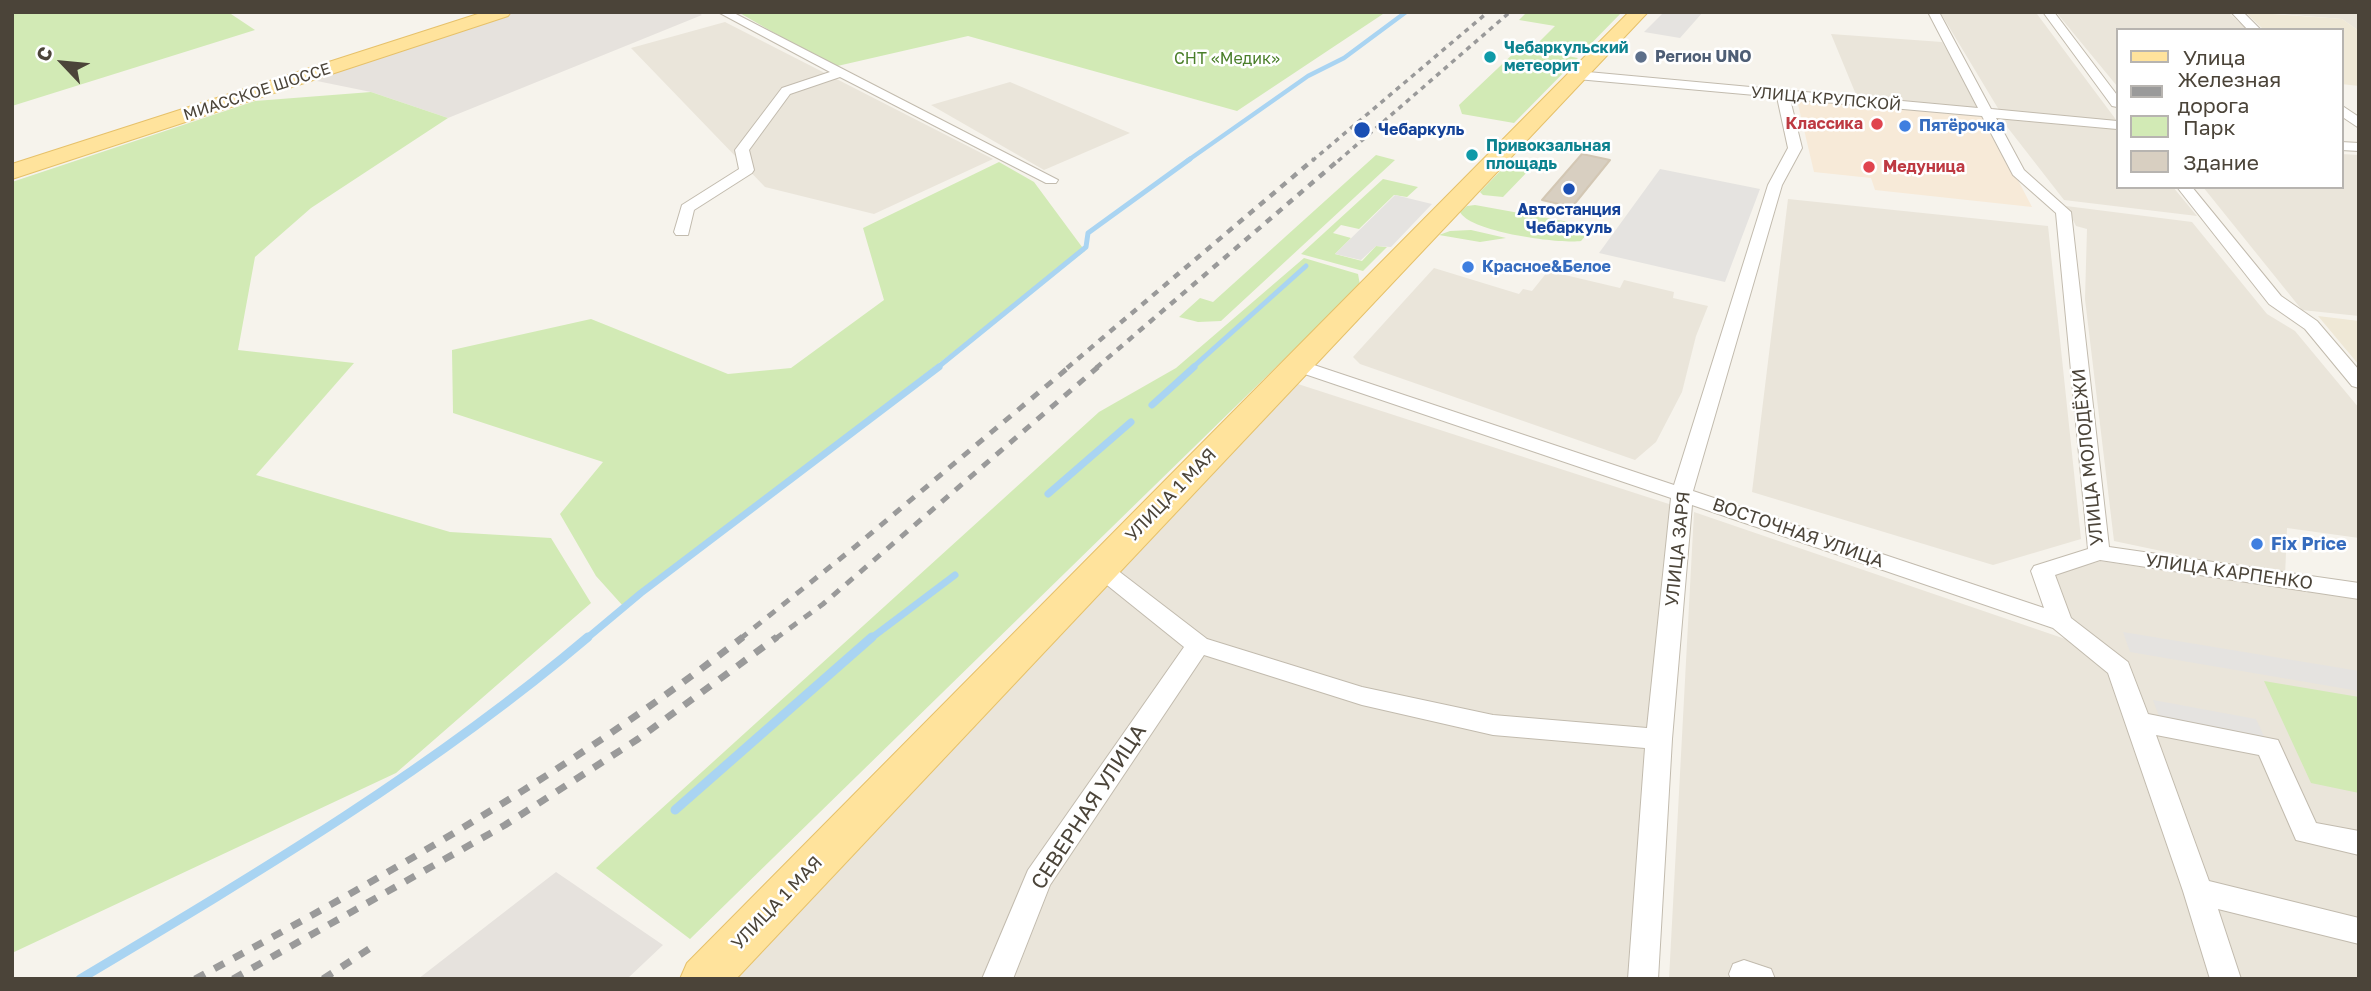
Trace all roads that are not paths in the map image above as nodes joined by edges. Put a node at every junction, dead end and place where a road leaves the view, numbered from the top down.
1 (502, 12) edge
2 (723, 12) edge
3 (1639, 12) edge
4 (1933, 12) edge
5 (2048, 12) edge
6 (2236, 12) edge
7 (2253, 28) edge
8 (839, 73) junction
9 (1577, 75) junction
10 (1783, 95) junction
11 (2116, 102) edge
12 (2343, 111) edge
13 (1986, 114) junction
14 (2359, 124) edge
15 (2116, 125) edge
16 (12, 172) edge
17 (1051, 180) dead end
18 (2186, 189) edge
19 (682, 232) dead end
20 (1296, 365) junction
21 (2359, 382) edge
22 (1682, 494) junction
23 (2099, 553) junction
24 (1100, 568) junction
25 (2359, 591) edge
26 (2061, 622) junction
27 (1198, 645) junction
28 (2138, 722) junction
29 (1659, 739) junction
30 (2359, 844) edge
31 (2198, 891) junction
32 (2359, 931) edge
33 (704, 979) edge
34 (997, 979) edge
35 (1643, 979) edge
36 (2226, 979) edge

1 - 16 main road, МИАССКОЕ ШОССЕ
2 - 8 street
3 - 9 main road, УЛИЦА 1 МАЯ
4 - 13 street, УЛИЦА МОЛОДЁЖИ
5 - 11 street
6 - 7 street
8 - 17 street
8 - 19 street
9 - 10 street, УЛИЦА КРУПСКОЙ
9 - 20 main road, УЛИЦА 1 МАЯ
10 - 13 street, УЛИЦА КРУПСКОЙ
10 - 22 street, УЛИЦА ЗАРЯ
12 - 14 street
13 - 15 street, УЛИЦА КРУПСКОЙ
13 - 23 street, УЛИЦА МОЛОДЁЖИ
18 - 21 street
20 - 22 street, ВОСТОЧНАЯ УЛИЦА
20 - 24 main road, УЛИЦА 1 МАЯ
22 - 26 street, ВОСТОЧНАЯ УЛИЦА
22 - 29 street, УЛИЦА ЗАРЯ
23 - 25 street, УЛИЦА КАРПЕНКО
23 - 26 street, УЛИЦА МОЛОДЁЖИ
24 - 27 street
24 - 33 main road, УЛИЦА 1 МАЯ
26 - 28 street
27 - 29 street
27 - 34 street, СЕВЕРНАЯ УЛИЦА
28 - 30 street
28 - 31 street
29 - 35 street, УЛИЦА ЗАРЯ
31 - 32 street
31 - 36 street

